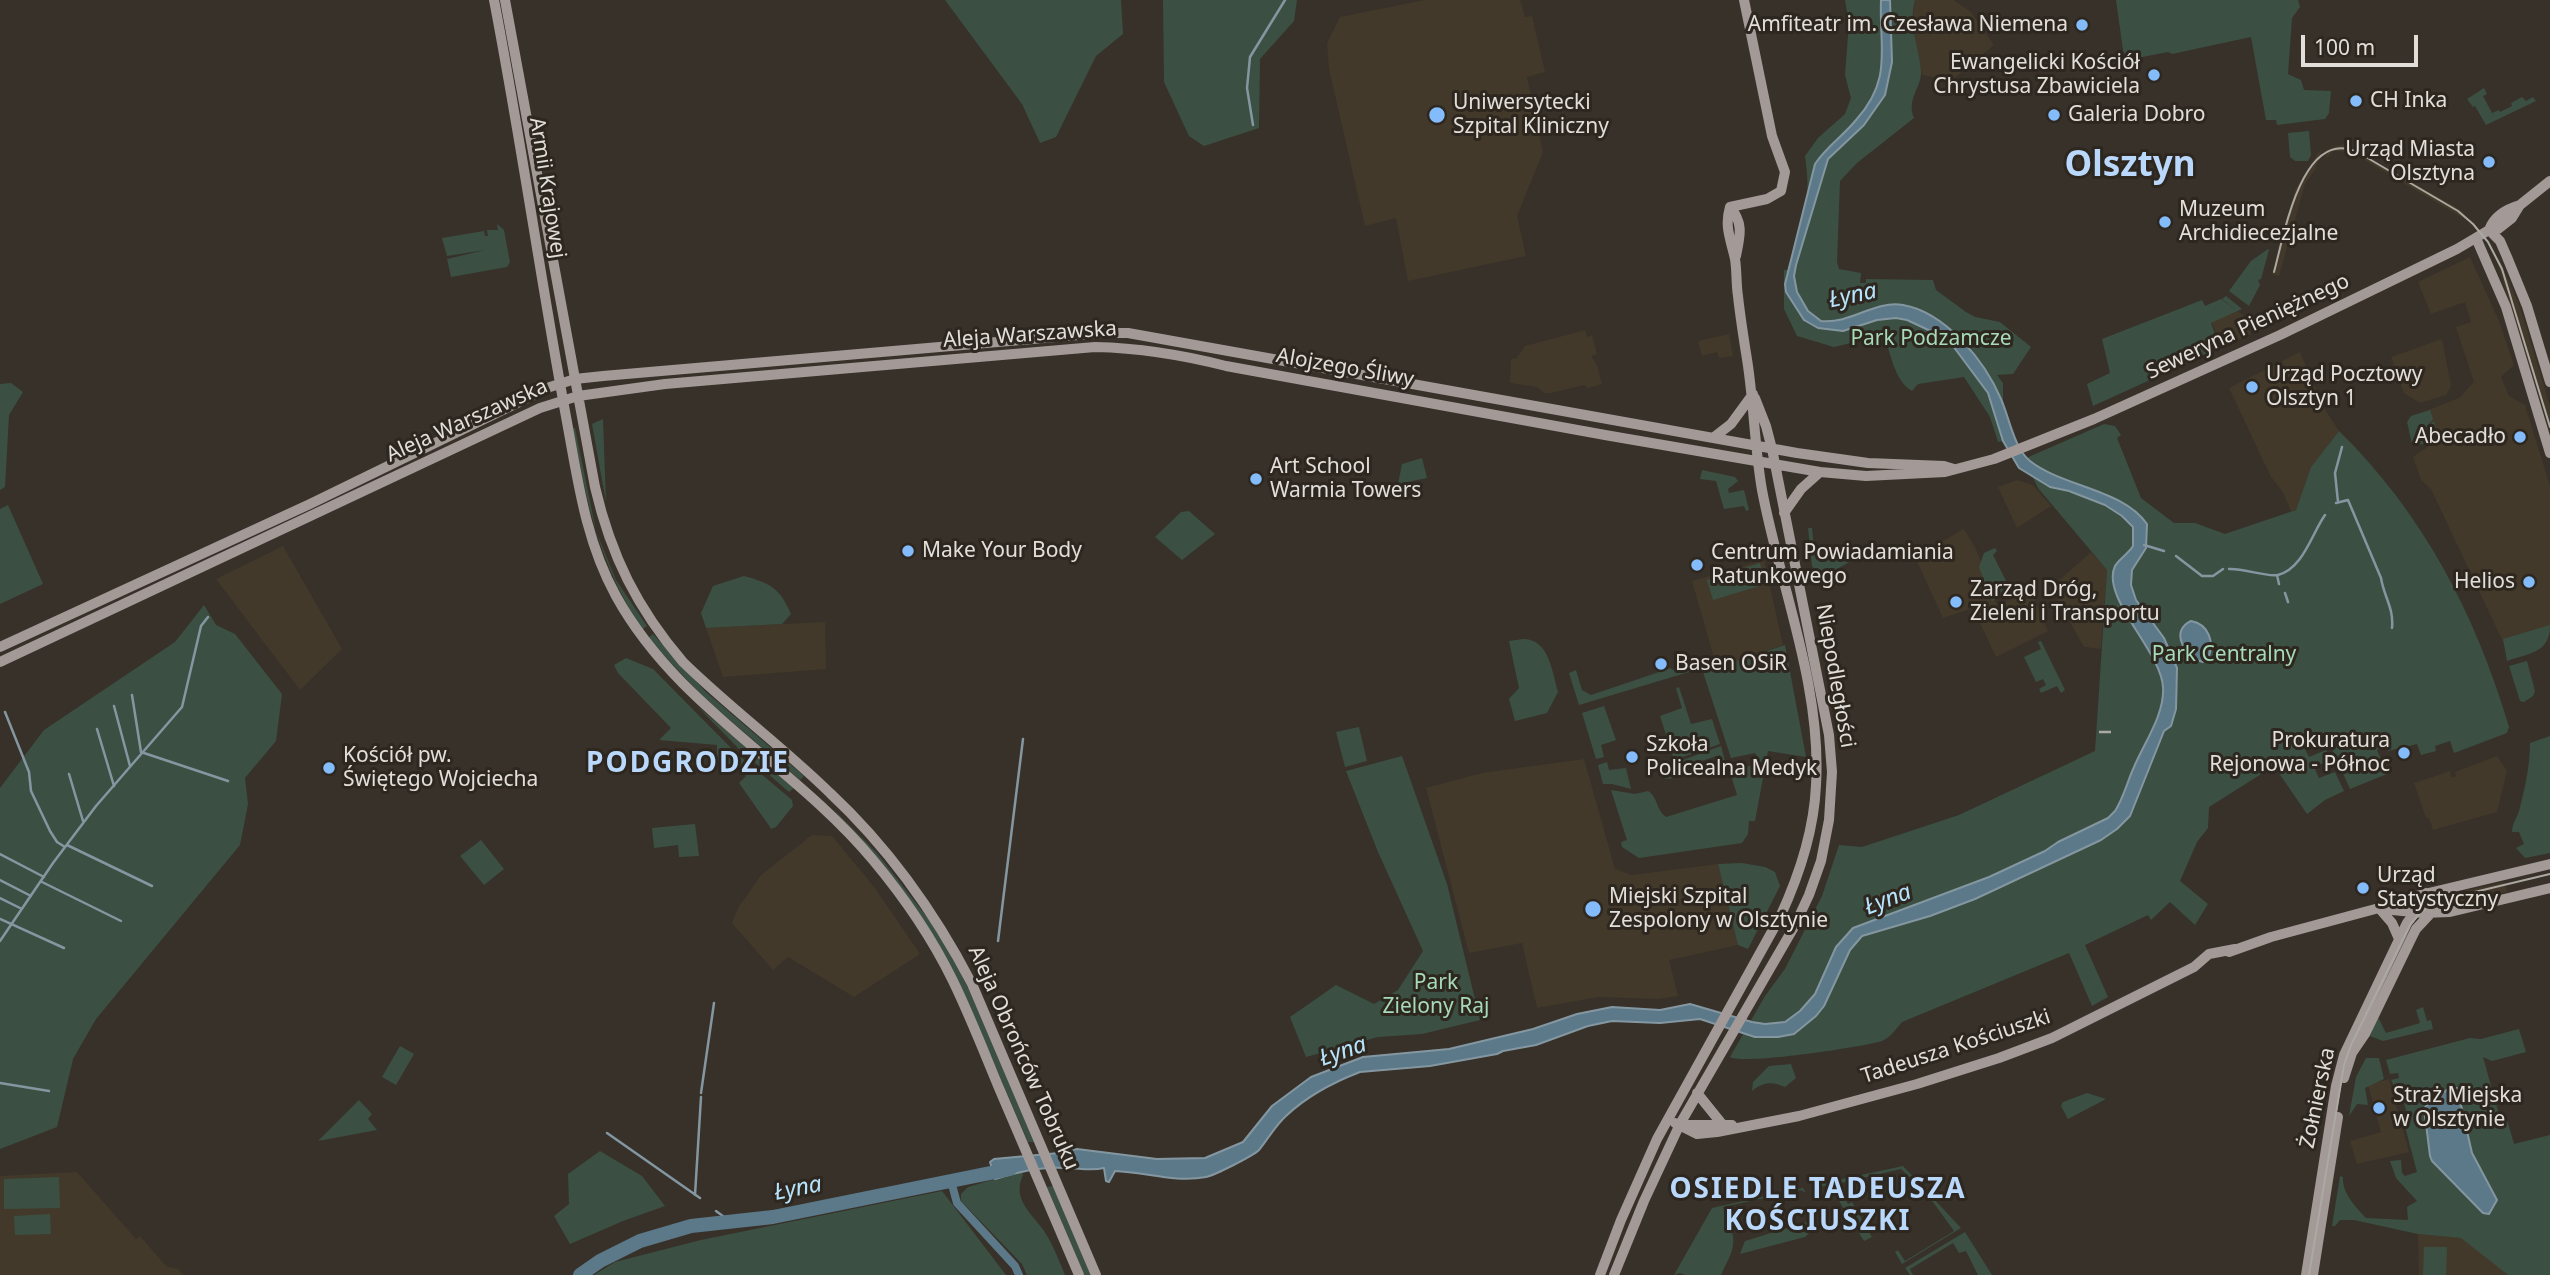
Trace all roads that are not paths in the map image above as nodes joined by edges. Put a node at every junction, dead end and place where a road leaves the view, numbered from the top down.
1 (494, 0) edge
2 (505, 0) edge
3 (1744, 0) edge
4 (2550, 181) edge
5 (2488, 230) junction
6 (2476, 238) junction
7 (1153, 336) joint
8 (1157, 352) joint
9 (575, 379) junction
10 (2550, 382) edge
11 (559, 383) junction
12 (1753, 394) junction
13 (578, 396) junction
14 (562, 399) junction
15 (1518, 404) junction
16 (1528, 420) junction
17 (1713, 439) junction
18 (1756, 446) junction
19 (1772, 449) junction
20 (2550, 453) edge
21 (1758, 462) junction
22 (1774, 464) junction
23 (1954, 469) junction
24 (1820, 472) junction
25 (1784, 513) junction
26 (0, 647) edge
27 (0, 662) edge
28 (2550, 864) edge
29 (2550, 888) edge
30 (2426, 893) junction
31 (2379, 908) junction
32 (2415, 912) junction
33 (2431, 913) junction
34 (2399, 939) junction
35 (1697, 1093) junction
36 (1668, 1119) junction
37 (1722, 1124) junction
38 (1680, 1125) junction
39 (1743, 1126) junction
40 (1079, 1275) edge
41 (1096, 1275) edge
42 (1600, 1275) edge
43 (1614, 1275) edge
44 (2306, 1275) edge
45 (2313, 1275) edge

1 - 11 street, Armii Krajowej
2 - 9 street, Armii Krajowej
3 - 12 street
4 - 5 street, Seweryna Pieniężnego
5 - 6 street, Seweryna Pieniężnego
5 - 10 street
6 - 20 street
6 - 23 street, Seweryna Pieniężnego
7 - 9 street, Aleja Warszawska
7 - 15 street, Alojzego Śliwy
8 - 13 street, Aleja Warszawska
8 - 16 street, Alojzego Śliwy
9 - 11 street, Aleja Warszawska
9 - 13 street, Armii Krajowej
11 - 14 street, Armii Krajowej
11 - 26 street, Aleja Warszawska
12 - 17 street
12 - 18 street, Niepodległości
12 - 19 street, Niepodległości
13 - 14 street, Aleja Warszawska
13 - 41 street, Aleja Obrońców Tobruku
14 - 27 street, Aleja Warszawska
14 - 40 street, Aleja Obrońców Tobruku
15 - 16 street
15 - 17 street, Alojzego Śliwy
16 - 21 street, Alojzego Śliwy
17 - 18 street, Alojzego Śliwy
18 - 19 street, Alojzego Śliwy
18 - 21 street, Niepodległości
19 - 22 street, Niepodległości
19 - 23 street, Alojzego Śliwy
21 - 22 street, Alojzego Śliwy
21 - 36 street, Niepodległości
22 - 24 street, Alojzego Śliwy
22 - 25 street, Niepodległości
23 - 24 street, Alojzego Śliwy
24 - 25 street
25 - 35 street, Niepodległości
28 - 30 street, Tadeusza Kościuszki
29 - 33 street, Tadeusza Kościuszki
30 - 31 street, Tadeusza Kościuszki
30 - 32 street, Żołnierska
31 - 32 street, Tadeusza Kościuszki
31 - 34 street
31 - 39 street, Tadeusza Kościuszki
32 - 33 street, Tadeusza Kościuszki
32 - 34 street, Żołnierska
33 - 45 street, Żołnierska
34 - 44 street, Żołnierska
35 - 37 street
35 - 38 street
36 - 38 street, Tadeusza Kościuszki
36 - 42 street
37 - 38 street, Tadeusza Kościuszki
37 - 39 street, Tadeusza Kościuszki
38 - 39 street, Tadeusza Kościuszki
38 - 43 street

